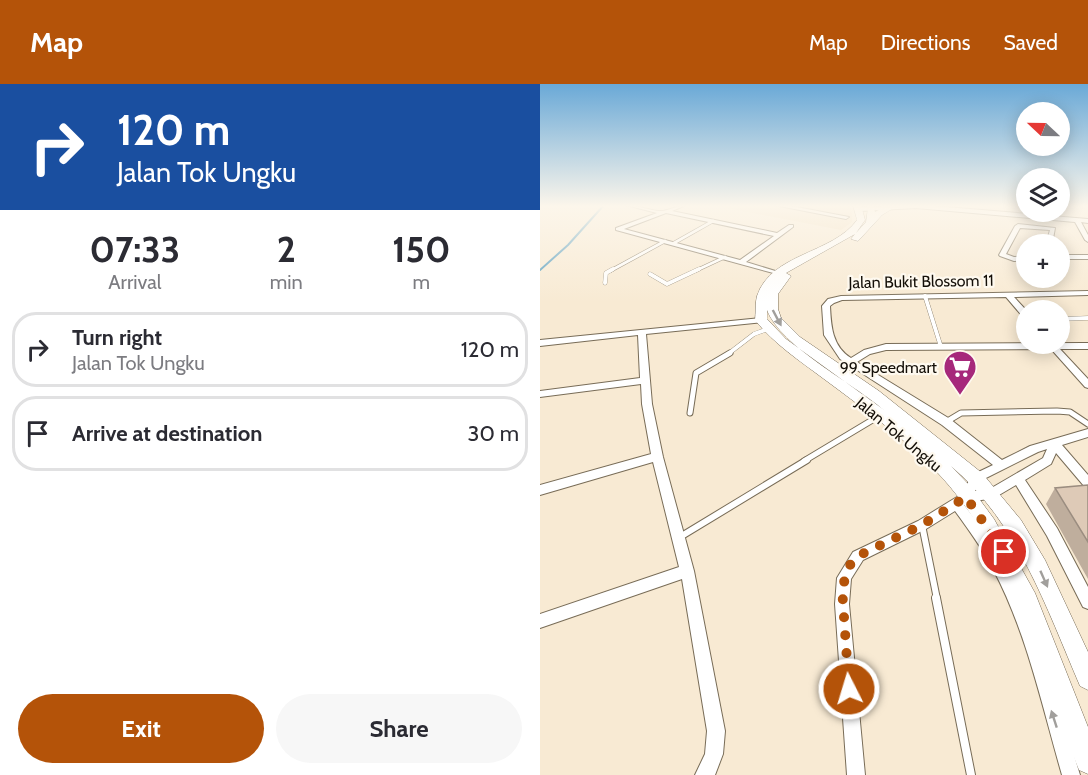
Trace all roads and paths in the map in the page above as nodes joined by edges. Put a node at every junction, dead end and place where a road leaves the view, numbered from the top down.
1 (650, 237) edge
2 (684, 237) edge
3 (775, 237) edge
4 (845, 237) edge
5 (856, 237) edge
6 (1012, 237) edge
7 (665, 241) junction
8 (674, 243) junction
9 (725, 257) junction
10 (1070, 257) edge
11 (1088, 257) edge
12 (1016, 259) edge
13 (742, 262) junction
14 (779, 273) junction
15 (650, 274) dead end
16 (605, 283) dead end
17 (1088, 293) edge
18 (1008, 295) junction
19 (925, 296) junction
20 (1016, 304) edge
21 (1088, 318) edge
22 (1070, 319) edge
23 (765, 325) junction
24 (642, 334) junction
25 (540, 343) edge
26 (1070, 345) edge
27 (1016, 346) edge
28 (1088, 346) edge
29 (941, 347) junction
30 (1061, 354) edge
31 (851, 362) junction
32 (645, 380) junction
33 (1088, 385) edge
34 (540, 394) edge
35 (690, 413) dead end
36 (880, 416) junction
37 (945, 422) junction
38 (1088, 424) edge
39 (1088, 433) edge
40 (1055, 444) junction
41 (657, 457) junction
42 (1001, 465) junction
43 (1018, 478) junction
44 (1088, 483) edge
45 (540, 490) edge
46 (966, 493) junction
47 (990, 495) junction
48 (922, 525) junction
49 (678, 538) junction
50 (687, 571) junction
51 (1088, 602) edge
52 (540, 621) edge
53 (1088, 678) edge
54 (1088, 761) edge
55 (704, 775) edge
56 (856, 775) edge
57 (971, 775) edge
58 (1071, 775) edge

1 - 7 street
2 - 8 lane
3 - 13 street
4 - 14 main road
5 -> 46 main road, Jalan Tok Ungku
6 - 12 street
7 - 8 street
7 - 16 lane
8 - 9 street
9 - 13 street
9 - 15 lane
10 - 11 street
13 - 14 street
14 - 23 main road
17 - 18 street, Jalan Bukit Blossom 11
18 - 19 street, Jalan Bukit Blossom 11
18 - 20 street
19 - 29 lane
19 - 31 street, Jalan Bukit Blossom 11
21 - 22 lane
23 - 24 street
23 - 35 lane
23 - 36 main road, Jalan Tok Ungku
24 - 25 street
24 - 32 street
26 - 28 street
27 - 29 street
29 - 31 street
30 - 33 street
31 - 37 street, Jalan Bukit Blossom 11
32 - 34 street
32 - 41 street
36 - 46 main road, Jalan Tok Ungku
36 - 49 lane
37 - 38 lane
37 - 42 street, Jalan Bukit Blossom 11
39 - 40 street
40 - 42 street
40 - 43 street
40 - 44 street
41 - 45 street
41 - 49 street
42 - 46 street
43 - 47 street
43 - 51 street
46 - 47 main road, Jalan Tok Ungku
46 - 48 street
46 - 54 main road, Jalan Tok Ungku
58 -> 46 street
47 -> 53 main road, Jalan Tok Ungku
48 - 56 street
48 - 57 lane
49 - 50 street
50 - 52 street
50 - 55 street

